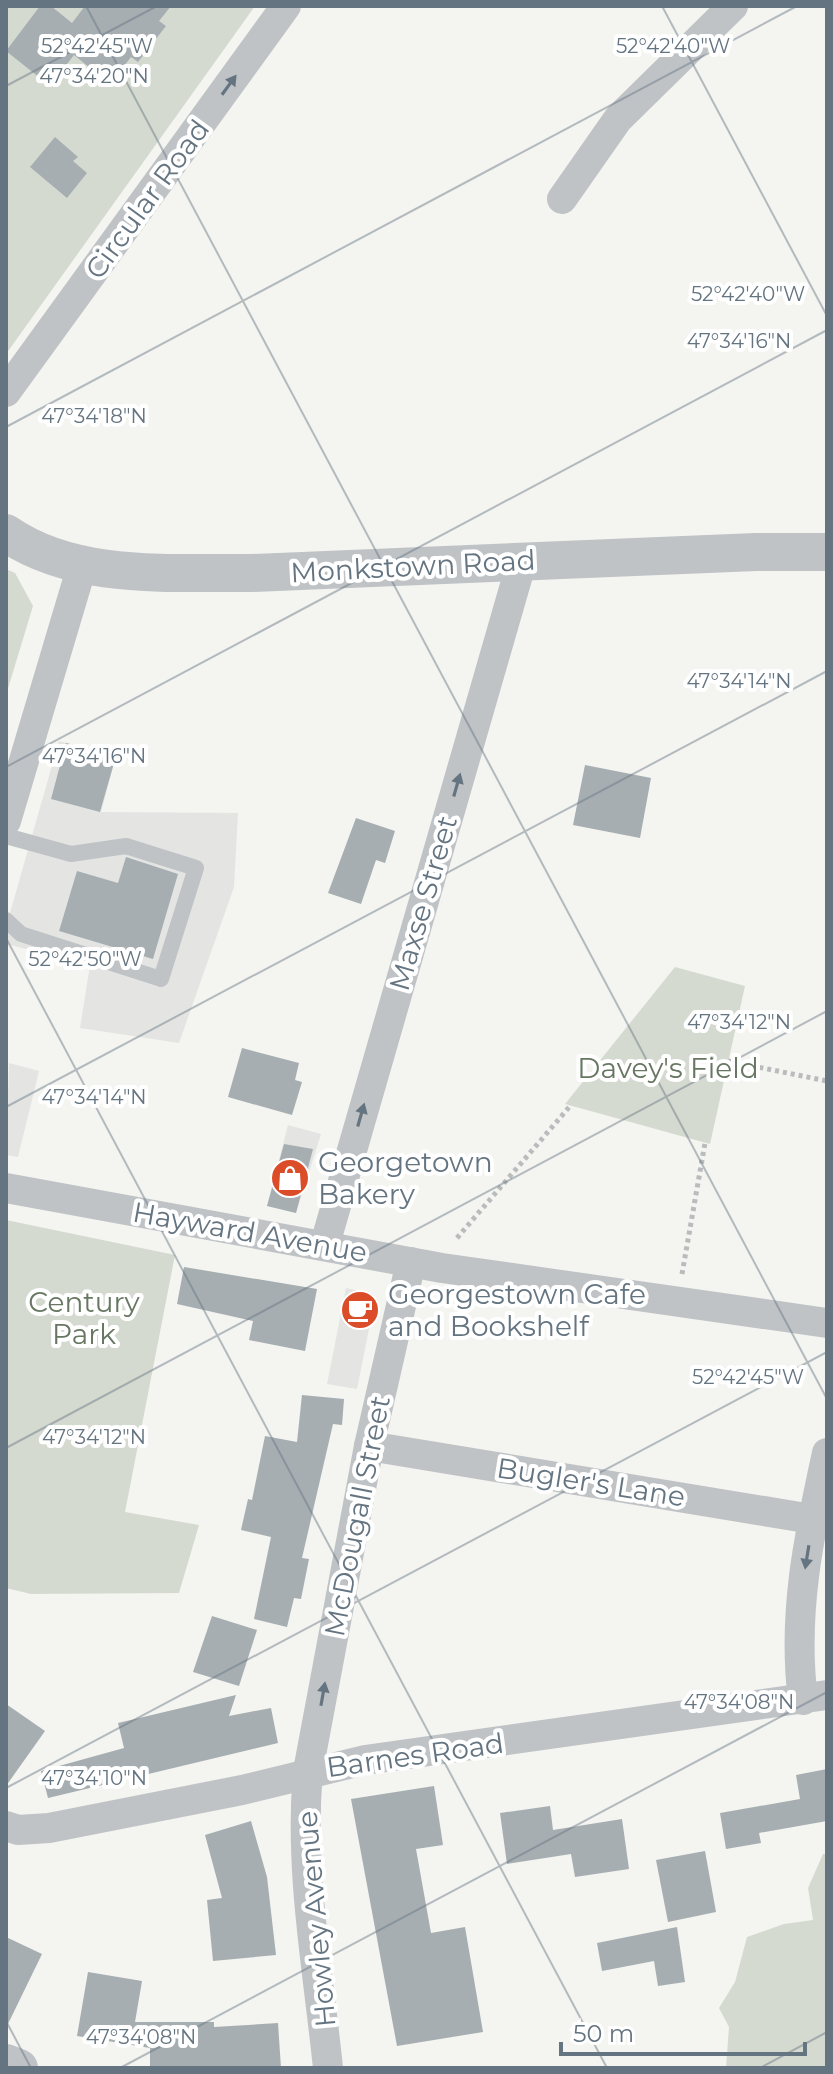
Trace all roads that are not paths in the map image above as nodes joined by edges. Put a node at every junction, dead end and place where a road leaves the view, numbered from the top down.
1 (286, 6) edge
2 (733, 6) edge
3 (562, 199) dead end
4 (6, 392) edge
5 (6, 533) edge
6 (827, 552) edge
7 (522, 561) junction
8 (82, 566) junction
9 (6, 821) edge
10 (6, 836) edge
11 (6, 920) edge
12 (6, 1188) edge
13 (325, 1244) junction
14 (411, 1262) junction
15 (827, 1323) edge
16 (369, 1446) junction
17 (827, 1453) edge
18 (812, 1519) junction
19 (815, 1697) edge
20 (308, 1771) junction
21 (6, 1826) edge
22 (6, 2063) edge
23 (19, 2068) edge
24 (328, 2068) edge

4 -> 1 street, Circular Road
2 - 3 street
5 - 8 street, Monkstown Road
6 - 7 street, Monkstown Road
7 - 8 street, Monkstown Road
13 -> 7 street, Maxse Street
8 - 9 street
10 - 11 lane
12 - 13 street, Hayward Avenue
13 - 14 street, Hayward Avenue
14 - 15 street, Hayward Avenue
14 - 16 street, McDougall Street
16 - 18 street, Bugler's Lane
20 -> 16 street, McDougall Street
17 - 18 street
18 -> 19 street
19 - 20 street, Barnes Road
20 - 21 street, Barnes Road
20 - 24 street, Howley Avenue
22 - 23 street

